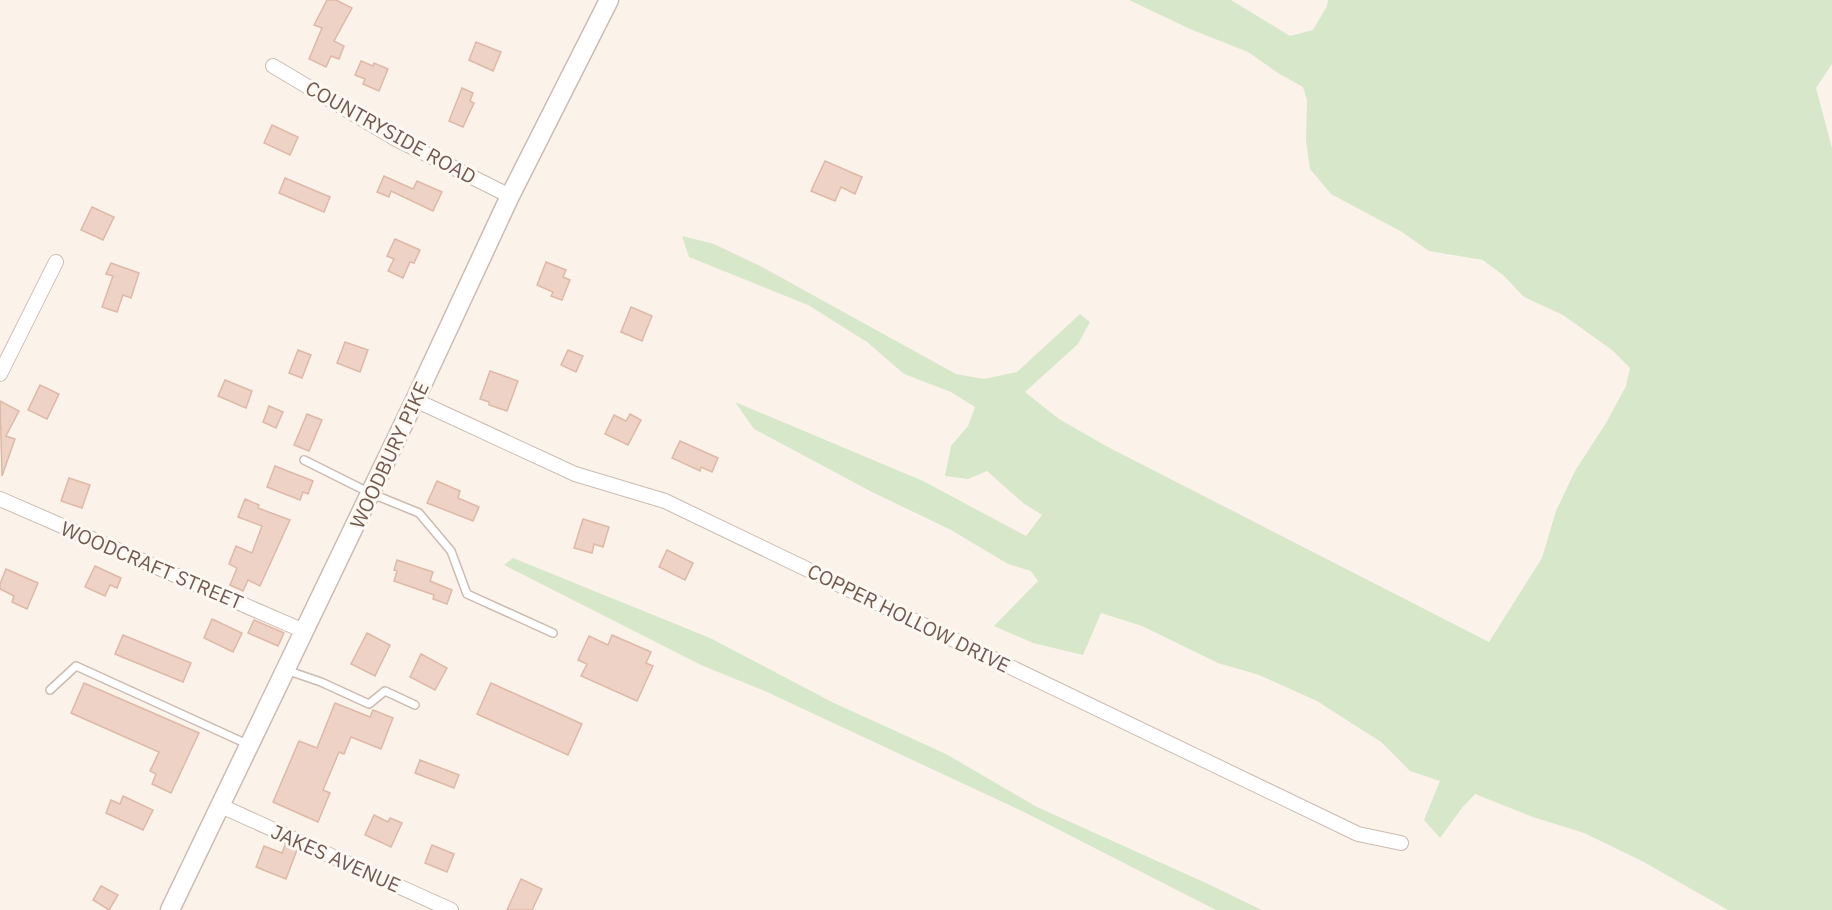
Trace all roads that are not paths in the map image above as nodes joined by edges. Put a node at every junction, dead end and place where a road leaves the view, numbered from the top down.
1 (609, 0) edge
2 (273, 66) dead end
3 (510, 196) junction
4 (56, 262) dead end
5 (0, 374) edge
6 (415, 400) junction
7 (304, 460) dead end
8 (370, 494) junction
9 (0, 499) edge
10 (304, 631) junction
11 (552, 633) dead end
12 (286, 670) junction
13 (50, 690) dead end
14 (415, 705) dead end
15 (250, 745) junction
16 (220, 806) junction
17 (1401, 843) dead end
18 (170, 910) edge
19 (451, 910) edge

1 - 3 street, WOODBURY PIKE
2 - 3 street, COUNTRYSIDE ROAD
3 - 6 street, WOODBURY PIKE
4 - 5 street
6 - 8 street, WOODBURY PIKE
6 - 17 street, COPPER HOLLOW DRIVE
7 - 8 lane
8 - 10 street, WOODBURY PIKE
8 - 11 lane
9 - 10 street, WOODCRAFT STREET
10 - 12 street, WOODBURY PIKE
12 - 14 lane
12 - 15 street, WOODBURY PIKE
13 - 15 lane
15 - 16 street, WOODBURY PIKE
16 - 18 street, WOODBURY PIKE
16 - 19 street, JAKES AVENUE

